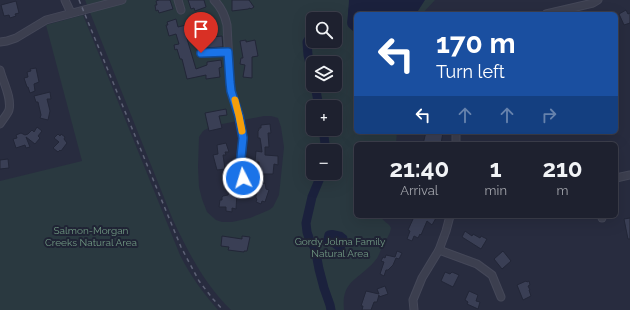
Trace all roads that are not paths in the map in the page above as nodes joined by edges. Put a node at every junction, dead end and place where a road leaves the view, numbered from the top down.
1 (65, 0) edge
2 (118, 0) edge
3 (178, 0) edge
4 (214, 0) edge
5 (598, 0) edge
6 (181, 10) dead end
7 (555, 12) edge
8 (72, 13) junction
9 (0, 42) edge
10 (228, 52) junction
11 (201, 53) dead end
12 (0, 70) edge
13 (0, 124) edge
14 (630, 175) edge
15 (243, 178) dead end
16 (618, 178) edge
17 (449, 218) edge
18 (439, 250) junction
19 (501, 297) dead end
20 (414, 310) edge

1 - 8 street
2 - 8 street
3 - 6 street
4 - 10 street
5 - 7 street
8 - 9 street
10 - 11 street
10 - 15 street
12 - 13 street
14 - 16 street
17 - 18 street
18 - 19 street
18 - 20 street

